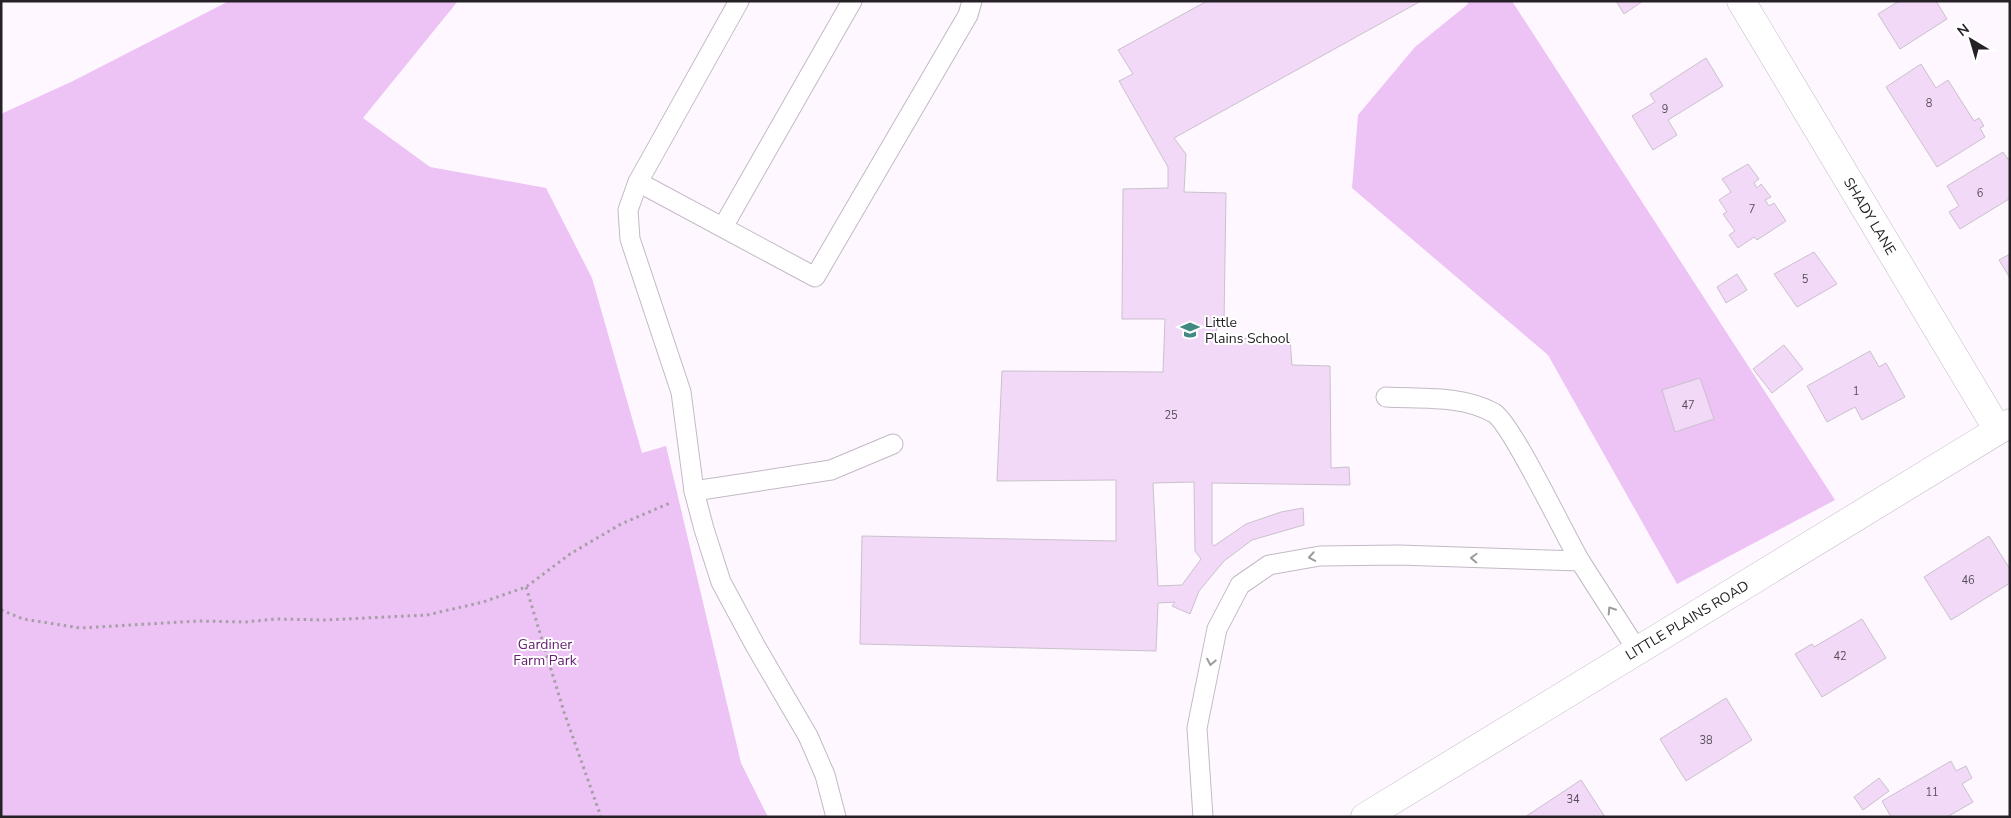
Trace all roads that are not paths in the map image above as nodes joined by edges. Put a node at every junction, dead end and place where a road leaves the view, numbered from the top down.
1 (740, 1) edge
2 (852, 1) edge
3 (972, 1) edge
4 (1741, 1) edge
5 (638, 182) junction
6 (723, 227) junction
7 (1386, 397) dead end
8 (2004, 426) edge
9 (893, 444) dead end
10 (694, 491) junction
11 (1580, 562) junction
12 (1637, 650) junction
13 (836, 817) edge
14 (1203, 817) edge
15 (1365, 817) edge

1 - 5 lane
2 - 6 lane
3 - 6 lane
4 - 8 street, SHADY LANE
5 - 6 lane
5 - 10 lane
7 - 11 lane
8 - 12 street, LITTLE PLAINS ROAD
9 - 10 lane
10 - 13 lane
12 -> 11 lane
11 -> 14 lane
12 - 15 street, LITTLE PLAINS ROAD

